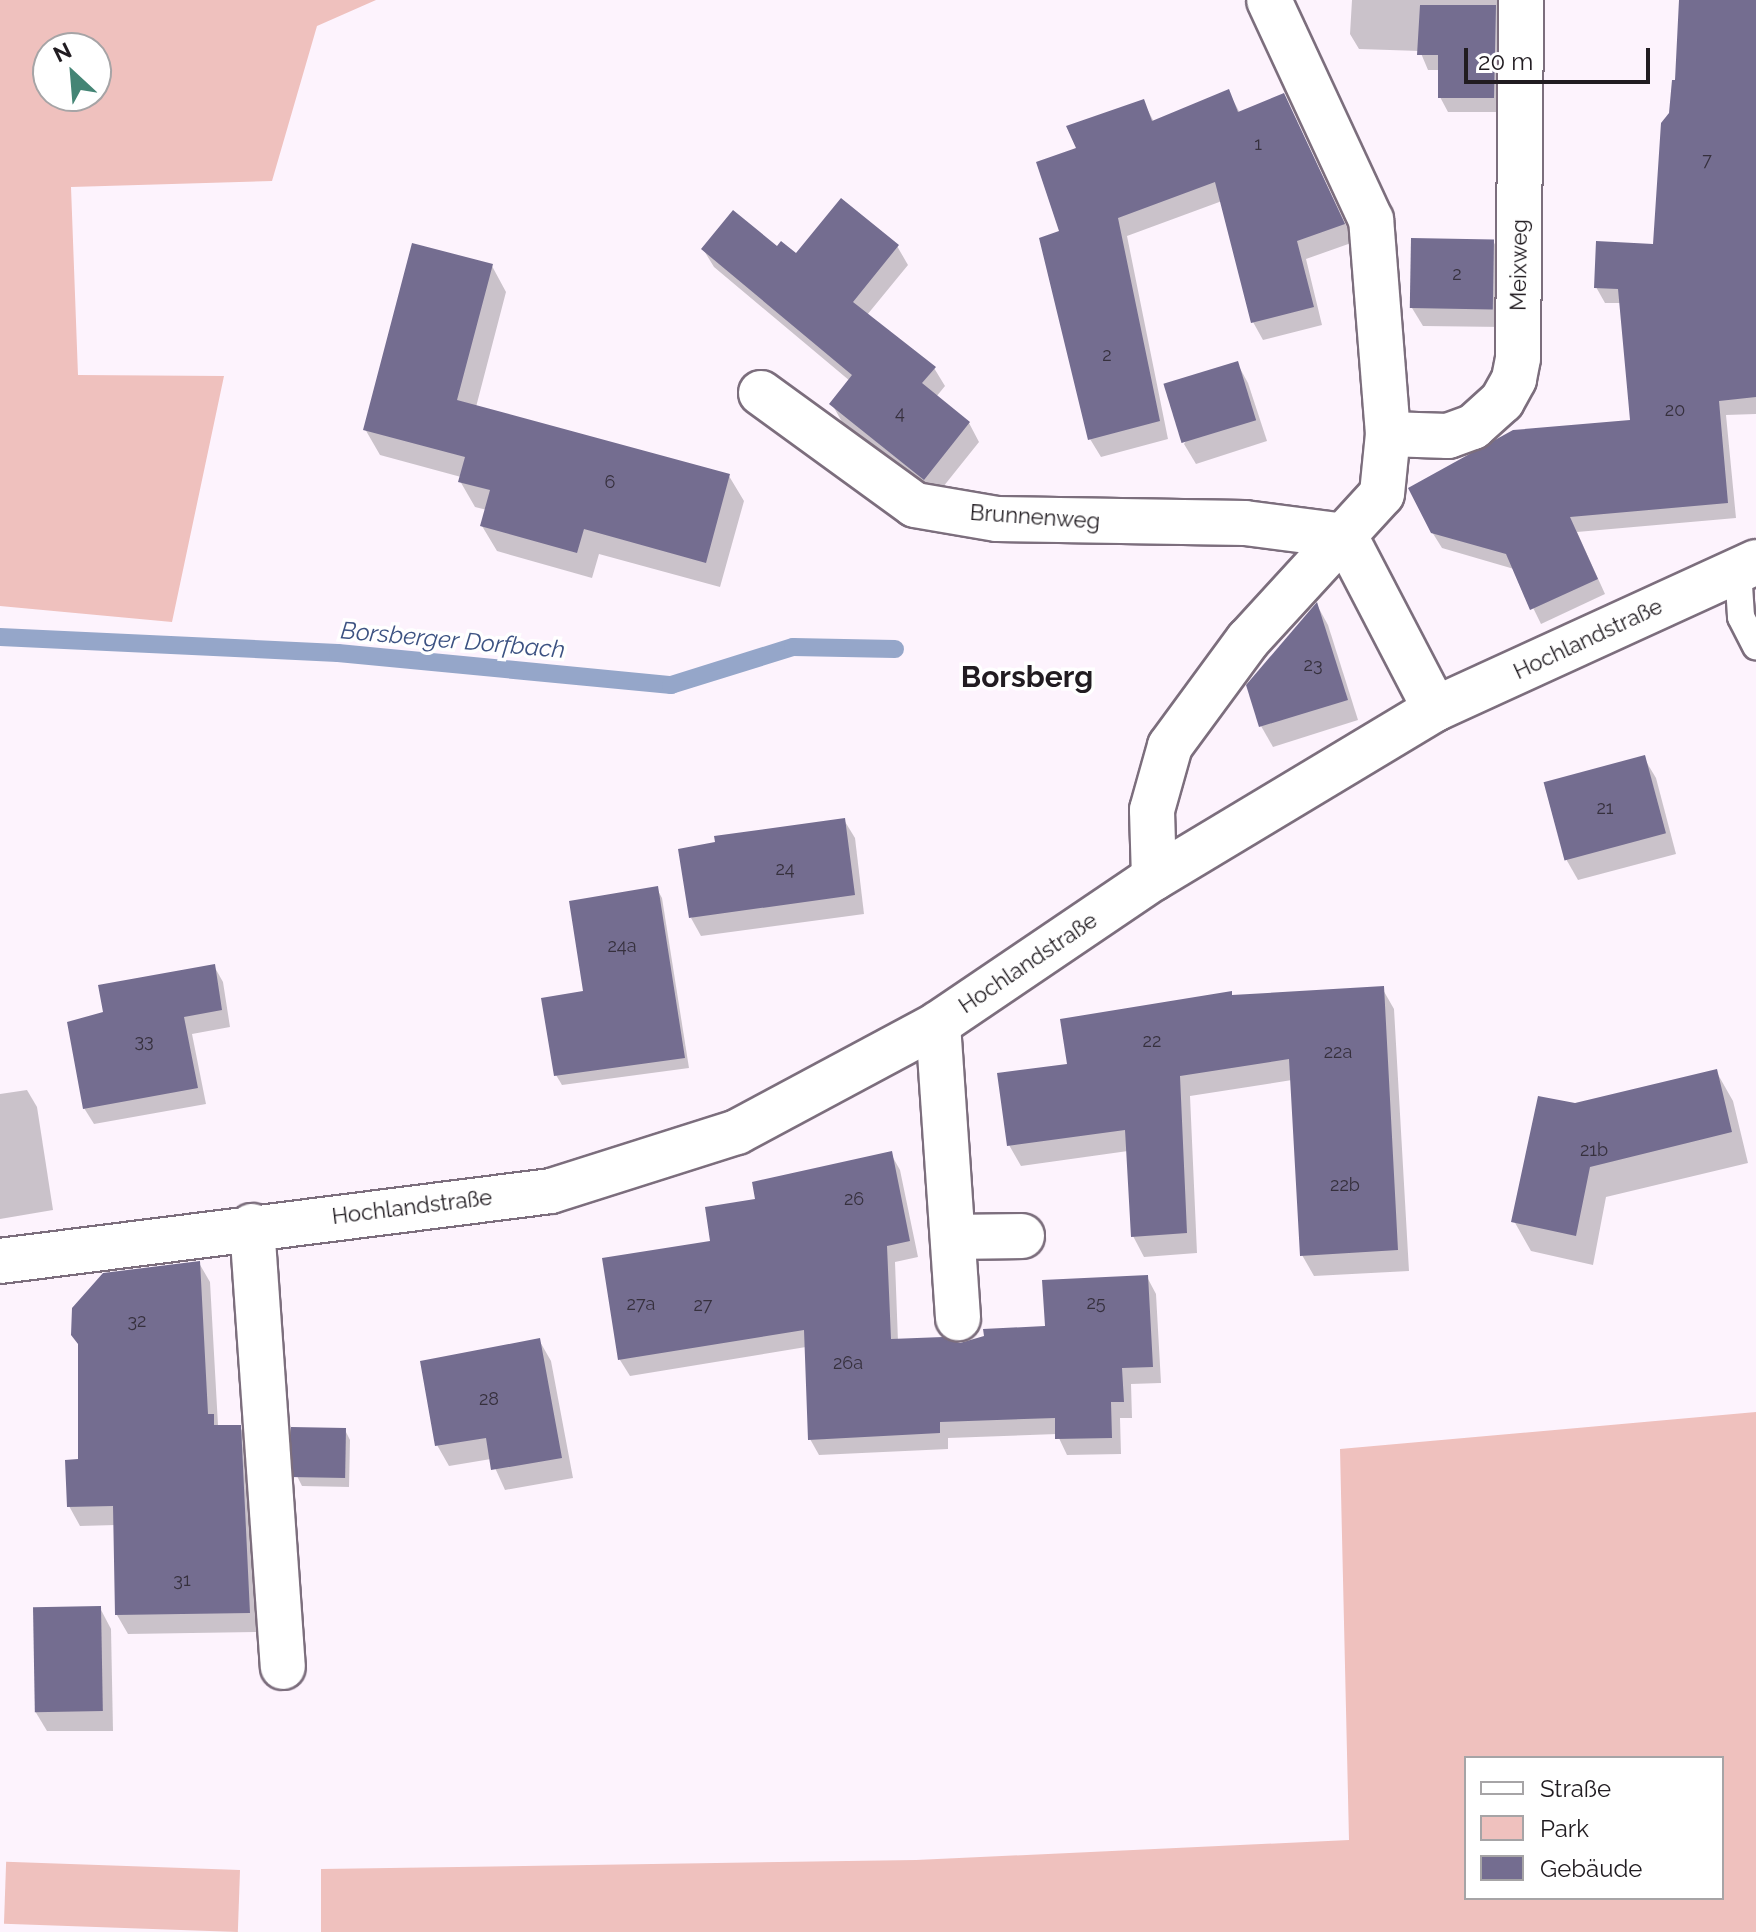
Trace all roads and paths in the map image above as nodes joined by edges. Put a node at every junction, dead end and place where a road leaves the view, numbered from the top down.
1 (1269, 0) edge
2 (1521, 0) edge
3 (761, 393) dead end
4 (1388, 434) junction
5 (1345, 536) junction
6 (1747, 566) edge
7 (1756, 646) edge
8 (1435, 709) junction
9 (1154, 878) junction
10 (938, 1024) junction
11 (252, 1226) junction
12 (1022, 1236) dead end
13 (954, 1237) junction
14 (0, 1261) edge
15 (958, 1318) dead end
16 (283, 1667) dead end

1 - 4 street
2 - 4 street, Meixweg
3 - 5 street, Brunnenweg
4 - 5 street
5 - 8 street
5 - 9 street
6 - 7 lane
6 - 8 street, Hochlandstraße
8 - 9 street, Hochlandstraße
9 - 10 street, Hochlandstraße
10 - 11 street, Hochlandstraße
10 - 13 street
11 - 14 street, Hochlandstraße
11 - 16 street
12 - 13 street
13 - 15 street

